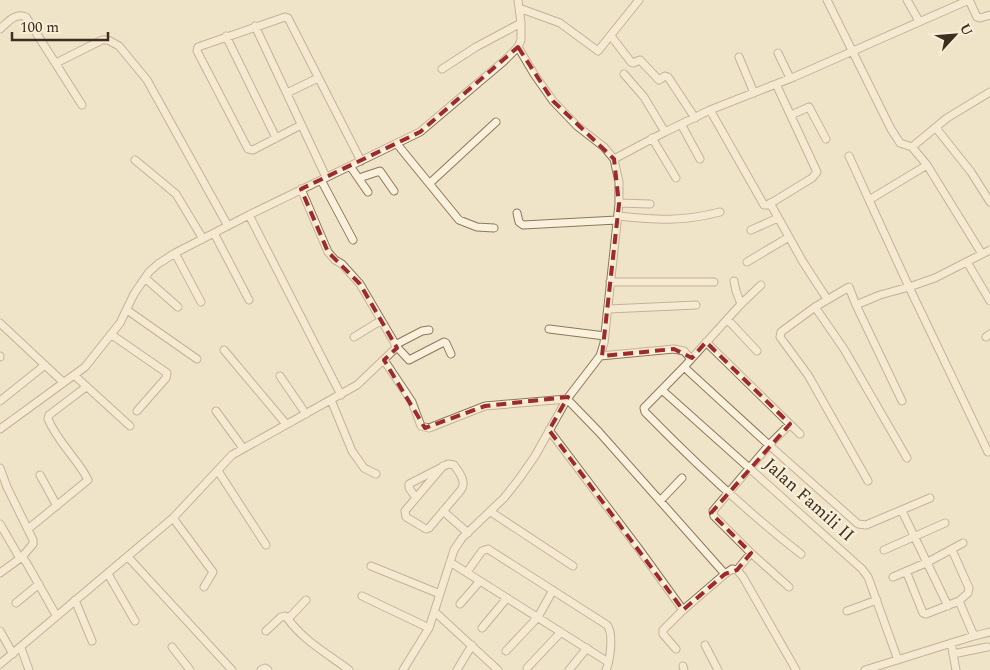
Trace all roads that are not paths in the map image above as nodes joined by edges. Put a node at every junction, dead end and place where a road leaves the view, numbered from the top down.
1 (639, 0) edge
2 (828, 0) edge
3 (907, 0) edge
4 (969, 0) edge
5 (958, 2) edge
6 (519, 4) edge
7 (990, 15) edge
8 (919, 21) junction
9 (521, 23) junction
10 (255, 26) junction
11 (0, 28) edge
12 (226, 36) junction
13 (611, 36) junction
14 (518, 47) junction
15 (778, 52) dead end
16 (852, 52) junction
17 (740, 57) dead end
18 (56, 64) junction
19 (442, 69) dead end
20 (624, 74) dead end
21 (318, 78) junction
22 (790, 78) junction
23 (776, 84) junction
24 (990, 92) edge
25 (754, 93) junction
26 (287, 94) junction
27 (82, 105) dead end
28 (710, 110) junction
29 (791, 115) junction
30 (695, 118) junction
31 (496, 122) dead end
32 (681, 124) junction
33 (301, 125) junction
34 (936, 128) junction
35 (665, 132) junction
36 (276, 138) junction
37 (652, 138) junction
38 (826, 139) dead end
39 (396, 144) junction
40 (912, 147) junction
41 (849, 156) dead end
42 (614, 159) junction
43 (700, 159) dead end
44 (135, 160) dead end
45 (361, 161) junction
46 (350, 166) junction
47 (927, 166) junction
48 (324, 178) junction
49 (359, 178) junction
50 (676, 178) dead end
51 (430, 183) junction
52 (302, 189) junction
53 (987, 190) edge
54 (394, 191) dead end
55 (368, 192) dead end
56 (869, 200) junction
57 (990, 202) edge
58 (619, 203) junction
59 (770, 203) junction
60 (650, 204) dead end
61 (720, 212) dead end
62 (517, 213) dead end
63 (250, 215) junction
64 (618, 218) junction
65 (778, 218) junction
66 (228, 226) junction
67 (494, 228) dead end
68 (751, 230) dead end
69 (214, 233) junction
70 (789, 237) junction
71 (203, 239) junction
72 (353, 240) dead end
73 (990, 250) edge
74 (175, 253) junction
75 (982, 254) junction
76 (747, 262) dead end
77 (967, 262) junction
78 (145, 278) junction
79 (734, 281) dead end
80 (610, 282) junction
81 (714, 282) dead end
82 (761, 285) dead end
83 (909, 287) junction
84 (826, 299) junction
85 (249, 300) dead end
86 (990, 301) edge
87 (201, 302) dead end
88 (741, 304) junction
89 (696, 305) dead end
90 (856, 305) junction
91 (178, 307) dead end
92 (815, 307) junction
93 (127, 310) junction
94 (609, 310) junction
95 (728, 320) junction
96 (380, 321) junction
97 (0, 323) edge
98 (549, 329) dead end
99 (429, 330) dead end
100 (112, 334) junction
101 (605, 336) junction
102 (354, 337) dead end
103 (706, 342) junction
104 (396, 346) junction
105 (224, 350) dead end
106 (757, 351) dead end
107 (451, 354) dead end
108 (600, 356) junction
109 (691, 358) junction
110 (197, 359) dead end
111 (384, 360) junction
112 (45, 365) junction
113 (684, 367) junction
114 (74, 375) junction
115 (280, 376) dead end
116 (63, 382) junction
117 (86, 387) junction
118 (662, 390) junction
119 (341, 395) junction
120 (567, 399) junction
121 (331, 400) junction
122 (0, 401) edge
123 (902, 401) dead end
124 (137, 411) dead end
125 (216, 411) dead end
126 (306, 414) junction
127 (286, 424) junction
128 (790, 424) junction
129 (130, 426) dead end
130 (0, 429) edge
131 (549, 430) junction
132 (800, 434) dead end
133 (769, 445) junction
134 (243, 448) junction
135 (988, 452) dead end
136 (907, 458) dead end
137 (443, 466) junction
138 (750, 467) junction
139 (0, 468) edge
140 (218, 471) junction
141 (376, 474) dead end
142 (40, 475) dead end
143 (682, 478) dead end
144 (868, 480) dead end
145 (730, 493) junction
146 (416, 498) junction
147 (930, 498) dead end
148 (660, 501) junction
149 (57, 506) junction
150 (443, 511) junction
151 (902, 511) junction
152 (491, 512) junction
153 (173, 518) junction
154 (945, 523) dead end
155 (0, 524) edge
156 (28, 530) junction
157 (468, 533) junction
158 (915, 537) junction
159 (963, 543) dead end
160 (266, 545) dead end
161 (884, 550) dead end
162 (952, 550) junction
163 (751, 553) junction
164 (801, 554) dead end
165 (128, 557) junction
166 (22, 558) junction
167 (450, 562) junction
168 (928, 562) junction
169 (371, 566) dead end
170 (573, 566) dead end
171 (737, 570) junction
172 (906, 571) junction
173 (467, 572) junction
174 (0, 573) edge
175 (108, 574) junction
176 (725, 574) junction
177 (892, 576) dead end
178 (480, 581) junction
179 (38, 584) junction
180 (789, 586) dead end
181 (204, 587) dead end
182 (554, 590) junction
183 (440, 594) junction
184 (362, 596) dead end
185 (507, 598) junction
186 (75, 600) junction
187 (306, 600) dead end
188 (876, 600) junction
189 (959, 601) junction
190 (16, 603) dead end
191 (460, 604) dead end
192 (948, 606) junction
193 (683, 610) junction
194 (847, 611) dead end
195 (435, 612) junction
196 (56, 615) junction
197 (538, 617) junction
198 (288, 619) junction
199 (134, 621) dead end
200 (429, 628) junction
201 (482, 628) dead end
202 (0, 631) edge
203 (266, 631) dead end
204 (561, 632) junction
205 (990, 632) edge
206 (974, 636) junction
207 (92, 641) dead end
208 (951, 643) junction
209 (472, 645) junction
210 (705, 645) dead end
211 (172, 647) dead end
212 (987, 647) dead end
213 (21, 648) junction
214 (587, 648) junction
215 (676, 649) dead end
216 (506, 651) dead end
217 (13, 654) junction
218 (953, 654) junction
219 (898, 660) junction
220 (608, 662) junction
221 (0, 664) edge
222 (528, 668) dead end
223 (29, 670) edge
224 (190, 670) edge
225 (232, 670) edge
226 (261, 670) edge
227 (268, 670) edge
228 (349, 670) edge
229 (403, 670) edge
230 (457, 670) edge
231 (498, 670) edge
232 (569, 670) edge
233 (606, 670) edge
234 (718, 670) edge
235 (796, 670) edge
236 (865, 670) edge
237 (956, 670) edge

1 - 13 street
2 - 16 street
3 - 8 street
4 - 5 street
4 - 7 street
5 - 8 street
6 - 9 street
6 - 13 street
8 - 16 street
9 - 14 street
9 - 19 street
10 - 12 street
10 - 21 street
10 - 26 street
11 - 18 street
12 - 36 street
12 - 36 street
13 - 30 street
14 - 39 street
14 - 42 street
15 - 22 street
16 - 22 street
16 - 40 street
17 - 25 street
18 - 27 street
18 - 66 street
20 - 35 street
21 - 26 street
21 - 45 street
22 - 23 street
23 - 25 street
23 - 29 street
24 - 34 street
25 - 28 street
26 - 33 street
28 - 30 street
28 - 59 street
29 - 38 street
29 - 59 street
30 - 32 street
31 - 51 street
32 - 35 street
32 - 43 street
33 - 36 street
33 - 48 street
34 - 40 street
34 - 53 street
35 - 37 street
37 - 42 street
37 - 50 street
39 - 45 street
39 - 51 street
40 - 47 street
41 - 56 street
42 - 58 street
44 - 71 street
45 - 46 street
46 - 48 street
46 - 49 street
47 - 56 street
47 - 75 street
48 - 52 street
48 - 72 street
49 - 54 street
49 - 55 street
51 - 67 street
52 - 63 street
52 - 96 street
53 - 57 street
56 - 83 street
58 - 60 street
58 - 64 street
59 - 65 street
61 - 64 street
62 - 64 street
63 - 66 street
63 - 119 street
64 - 80 street
65 - 68 street
65 - 70 street
66 - 69 street
69 - 71 street
69 - 85 street
70 - 76 street
70 - 84 street
71 - 74 street
73 - 75 street
74 - 78 street
74 - 87 street
75 - 77 street
77 - 83 street
77 - 86 street
78 - 91 street
78 - 93 street
79 - 88 street
80 - 81 street
80 - 94 street
82 - 88 street
83 - 90 street
83 - 135 street
84 - 90 street
84 - 92 street
88 - 95 street
89 - 94 street
90 - 123 street
92 - 136 street
92 - 144 street
93 - 100 street
93 - 110 street
94 - 101 street
95 - 103 street
95 - 106 street
96 - 102 street
96 - 104 street
97 - 112 street
98 - 101 street
99 - 104 street
100 - 114 street
100 - 124 street
101 - 108 street
103 - 109 street
103 - 128 street
104 - 107 street
104 - 111 street
105 - 127 street
108 - 109 street
108 - 120 street
109 - 113 street
111 - 119 street
111 - 120 street
112 - 116 street
112 - 122 street
113 - 118 street
113 - 133 street
114 - 116 street
114 - 117 street
115 - 126 street
116 - 130 street
117 - 129 street
117 - 149 street
118 - 138 street, Jalan Famili II
118 - 145 street
119 - 121 street
120 - 131 street
120 - 148 street
121 - 126 street
121 - 141 street
125 - 134 street
126 - 127 street
127 - 134 street
128 - 132 street
128 - 133 street
131 - 152 street
131 - 193 street
133 - 138 street
133 - 151 street
134 - 140 street
137 - 146 street
137 - 146 street
137 - 150 street
138 - 145 street
138 - 188 street, Jalan Famili II
139 - 156 street
140 - 153 street
140 - 160 street
142 - 149 street
143 - 148 street
145 - 163 street
145 - 164 street
146 - 150 street
147 - 151 street
148 - 176 street
149 - 156 street
150 - 157 street
151 - 158 street
152 - 157 street
152 - 170 street
153 - 165 street
153 - 181 street
154 - 158 street
155 - 166 street
156 - 166 street
157 - 167 street
158 - 161 street
158 - 168 street
159 - 162 street
162 - 168 street
162 - 189 street
163 - 171 street
163 - 180 street
165 - 175 street
165 - 225 street
166 - 174 street
166 - 179 street
167 - 173 street
167 - 183 street
168 - 172 street
168 - 192 street
169 - 183 street
171 - 176 street
171 - 235 street
172 - 177 street
172 - 192 street
173 - 178 street
173 - 182 street
175 - 186 street
175 - 199 street
176 - 193 street
178 - 185 street
178 - 191 street
179 - 190 street
179 - 196 street
182 - 197 street
182 - 220 street
183 - 195 street
184 - 200 street
185 - 197 street
185 - 201 street
186 - 196 street
186 - 207 street
187 - 198 street
188 - 194 street
188 - 219 street, Jalan Famili II
189 - 192 street
189 - 206 street
193 - 215 street
195 - 200 street
195 - 209 street
196 - 213 street
197 - 204 street
197 - 216 street
198 - 203 street
198 - 228 street
200 - 229 street
202 - 217 street
204 - 214 street
204 - 222 street
205 - 206 street
206 - 208 street
208 - 218 street
208 - 219 street
209 - 230 street
209 - 231 street
210 - 234 street
211 - 224 street
212 - 218 street
213 - 217 street
213 - 223 street
214 - 220 street
214 - 232 street
217 - 221 street
218 - 237 street
219 - 236 street
220 - 233 street
226 - 227 street

